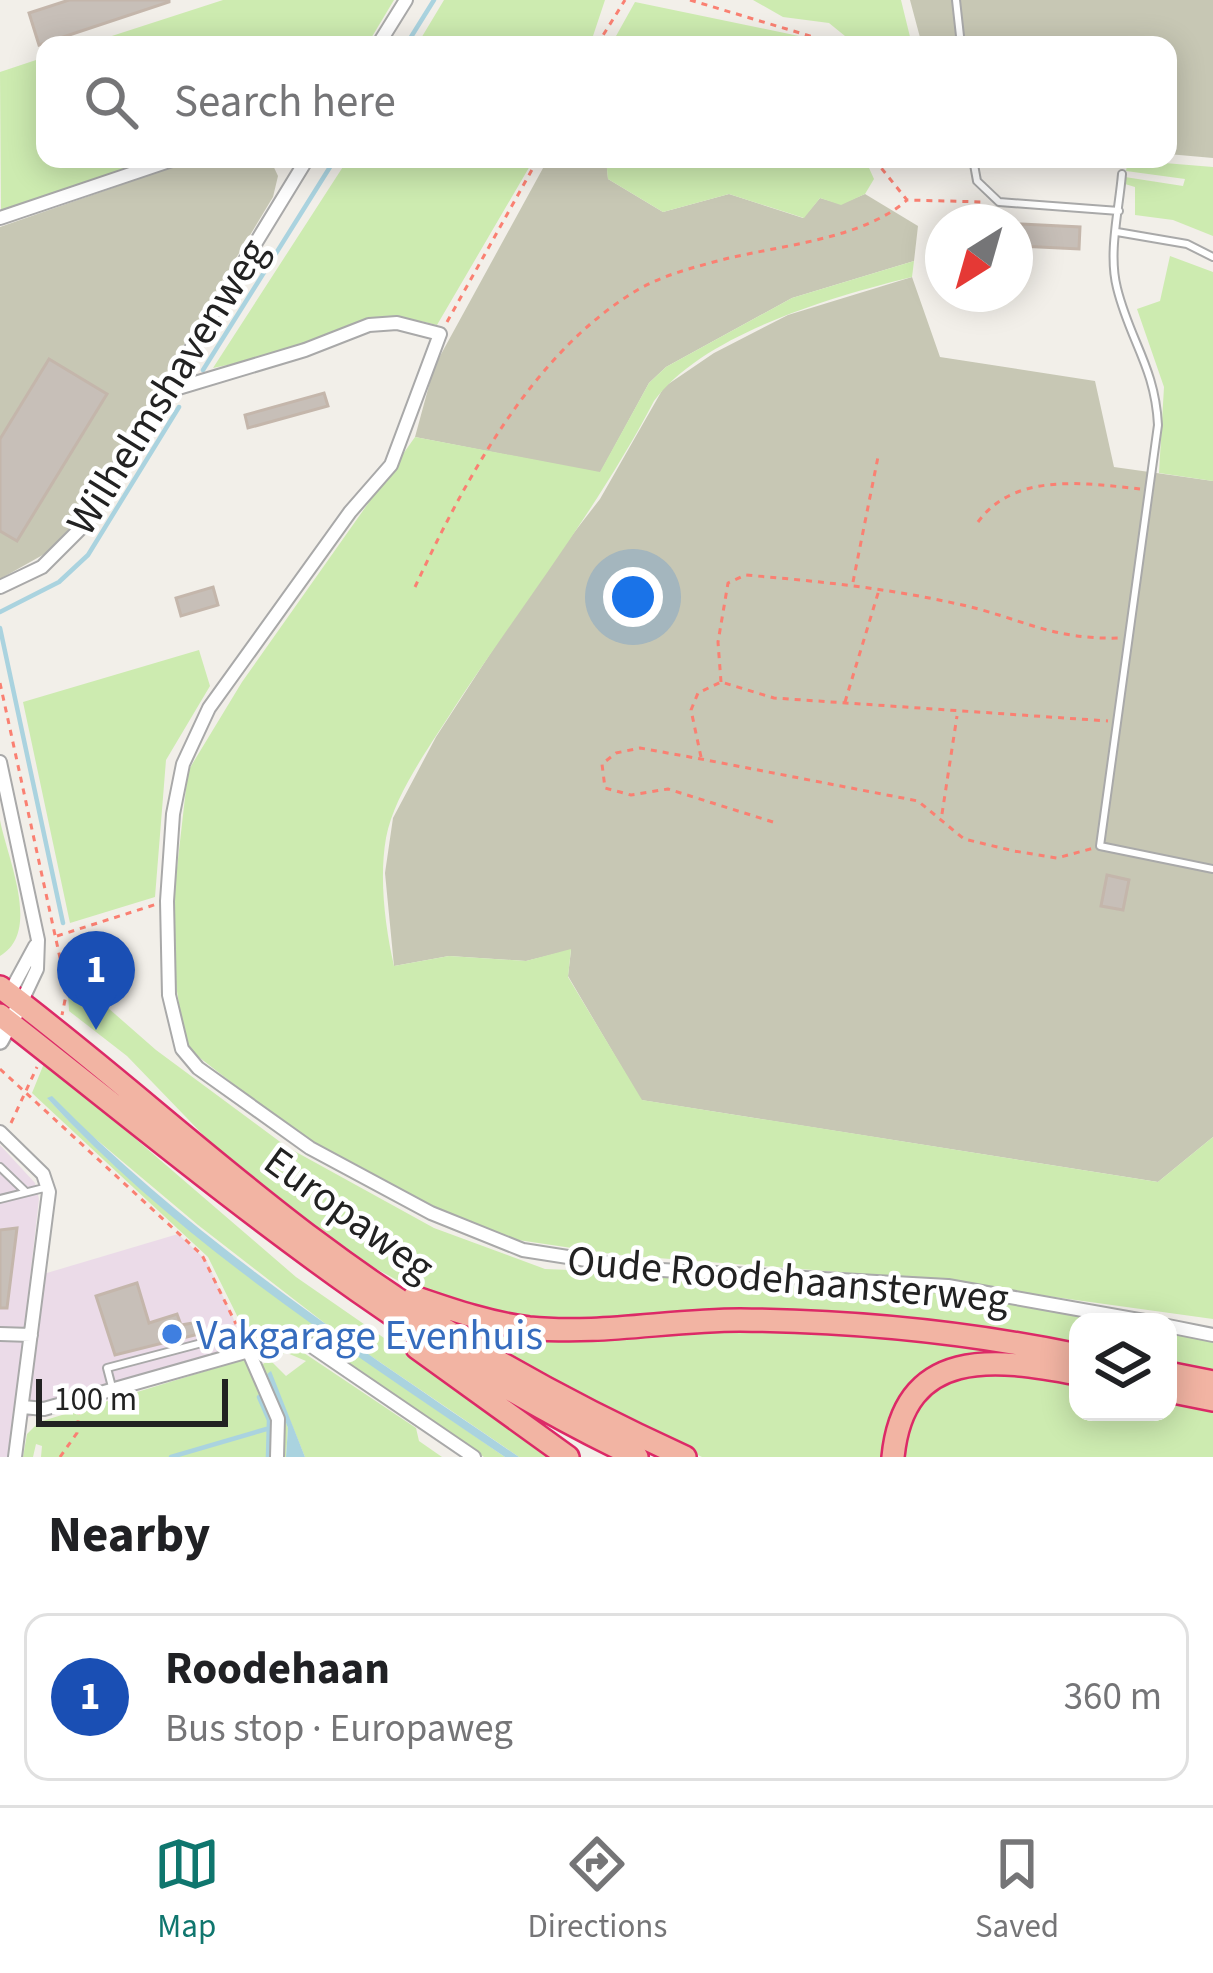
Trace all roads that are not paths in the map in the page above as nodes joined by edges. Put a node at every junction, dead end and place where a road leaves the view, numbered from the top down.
1 (406, 0) edge
2 (956, 0) edge
3 (384, 36) edge
4 (960, 36) edge
5 (148, 168) edge
6 (298, 168) edge
7 (975, 168) edge
8 (1122, 174) dead end
9 (1119, 211) junction
10 (0, 218) edge
11 (1117, 232) junction
12 (1213, 257) edge
13 (165, 392) junction
14 (0, 587) edge
15 (0, 762) edge
16 (1213, 869) edge
17 (6, 1011) edge
18 (50, 1040) junction
19 (1, 1133) edge
20 (0, 1167) edge
21 (48, 1187) junction
22 (26, 1192) junction
23 (0, 1199) edge
24 (335, 1277) junction
25 (379, 1286) junction
26 (1100, 1313) edge
27 (1177, 1328) edge
28 (0, 1334) edge
29 (31, 1335) junction
30 (1213, 1335) edge
31 (248, 1350) junction
32 (1069, 1353) edge
33 (1069, 1372) edge
34 (1177, 1375) edge
35 (1213, 1382) edge
36 (113, 1390) junction
37 (1177, 1393) edge
38 (1213, 1400) edge
39 (23, 1407) junction
40 (16, 1457) edge
41 (278, 1457) edge
42 (474, 1457) edge
43 (568, 1457) edge
44 (637, 1457) edge
45 (685, 1457) edge
46 (893, 1457) edge

1 - 3 street
2 - 4 lane
5 - 10 street
6 - 13 street, Wilhelmshavenweg
7 - 9 lane
8 - 9 lane
9 - 11 lane
11 - 12 lane
11 - 16 lane
13 - 14 street, Wilhelmshavenweg
13 - 26 street, Oude Roodehaansterweg
15 - 17 street
17 - 18 highway, Europaweg
18 - 24 highway, Europaweg
18 - 25 highway, Europaweg
19 - 21 street
20 - 22 lane
21 - 22 lane
21 - 29 street
22 - 23 lane
24 - 43 highway
24 - 44 highway, Europaweg
25 - 32 highway
25 - 45 highway, Europaweg
27 - 30 street
28 - 29 street
29 - 39 street
31 - 36 street
31 - 36 lane
31 - 41 street
31 - 42 street
33 - 46 highway
34 - 35 highway
36 - 39 street
37 - 38 highway
39 - 40 street

